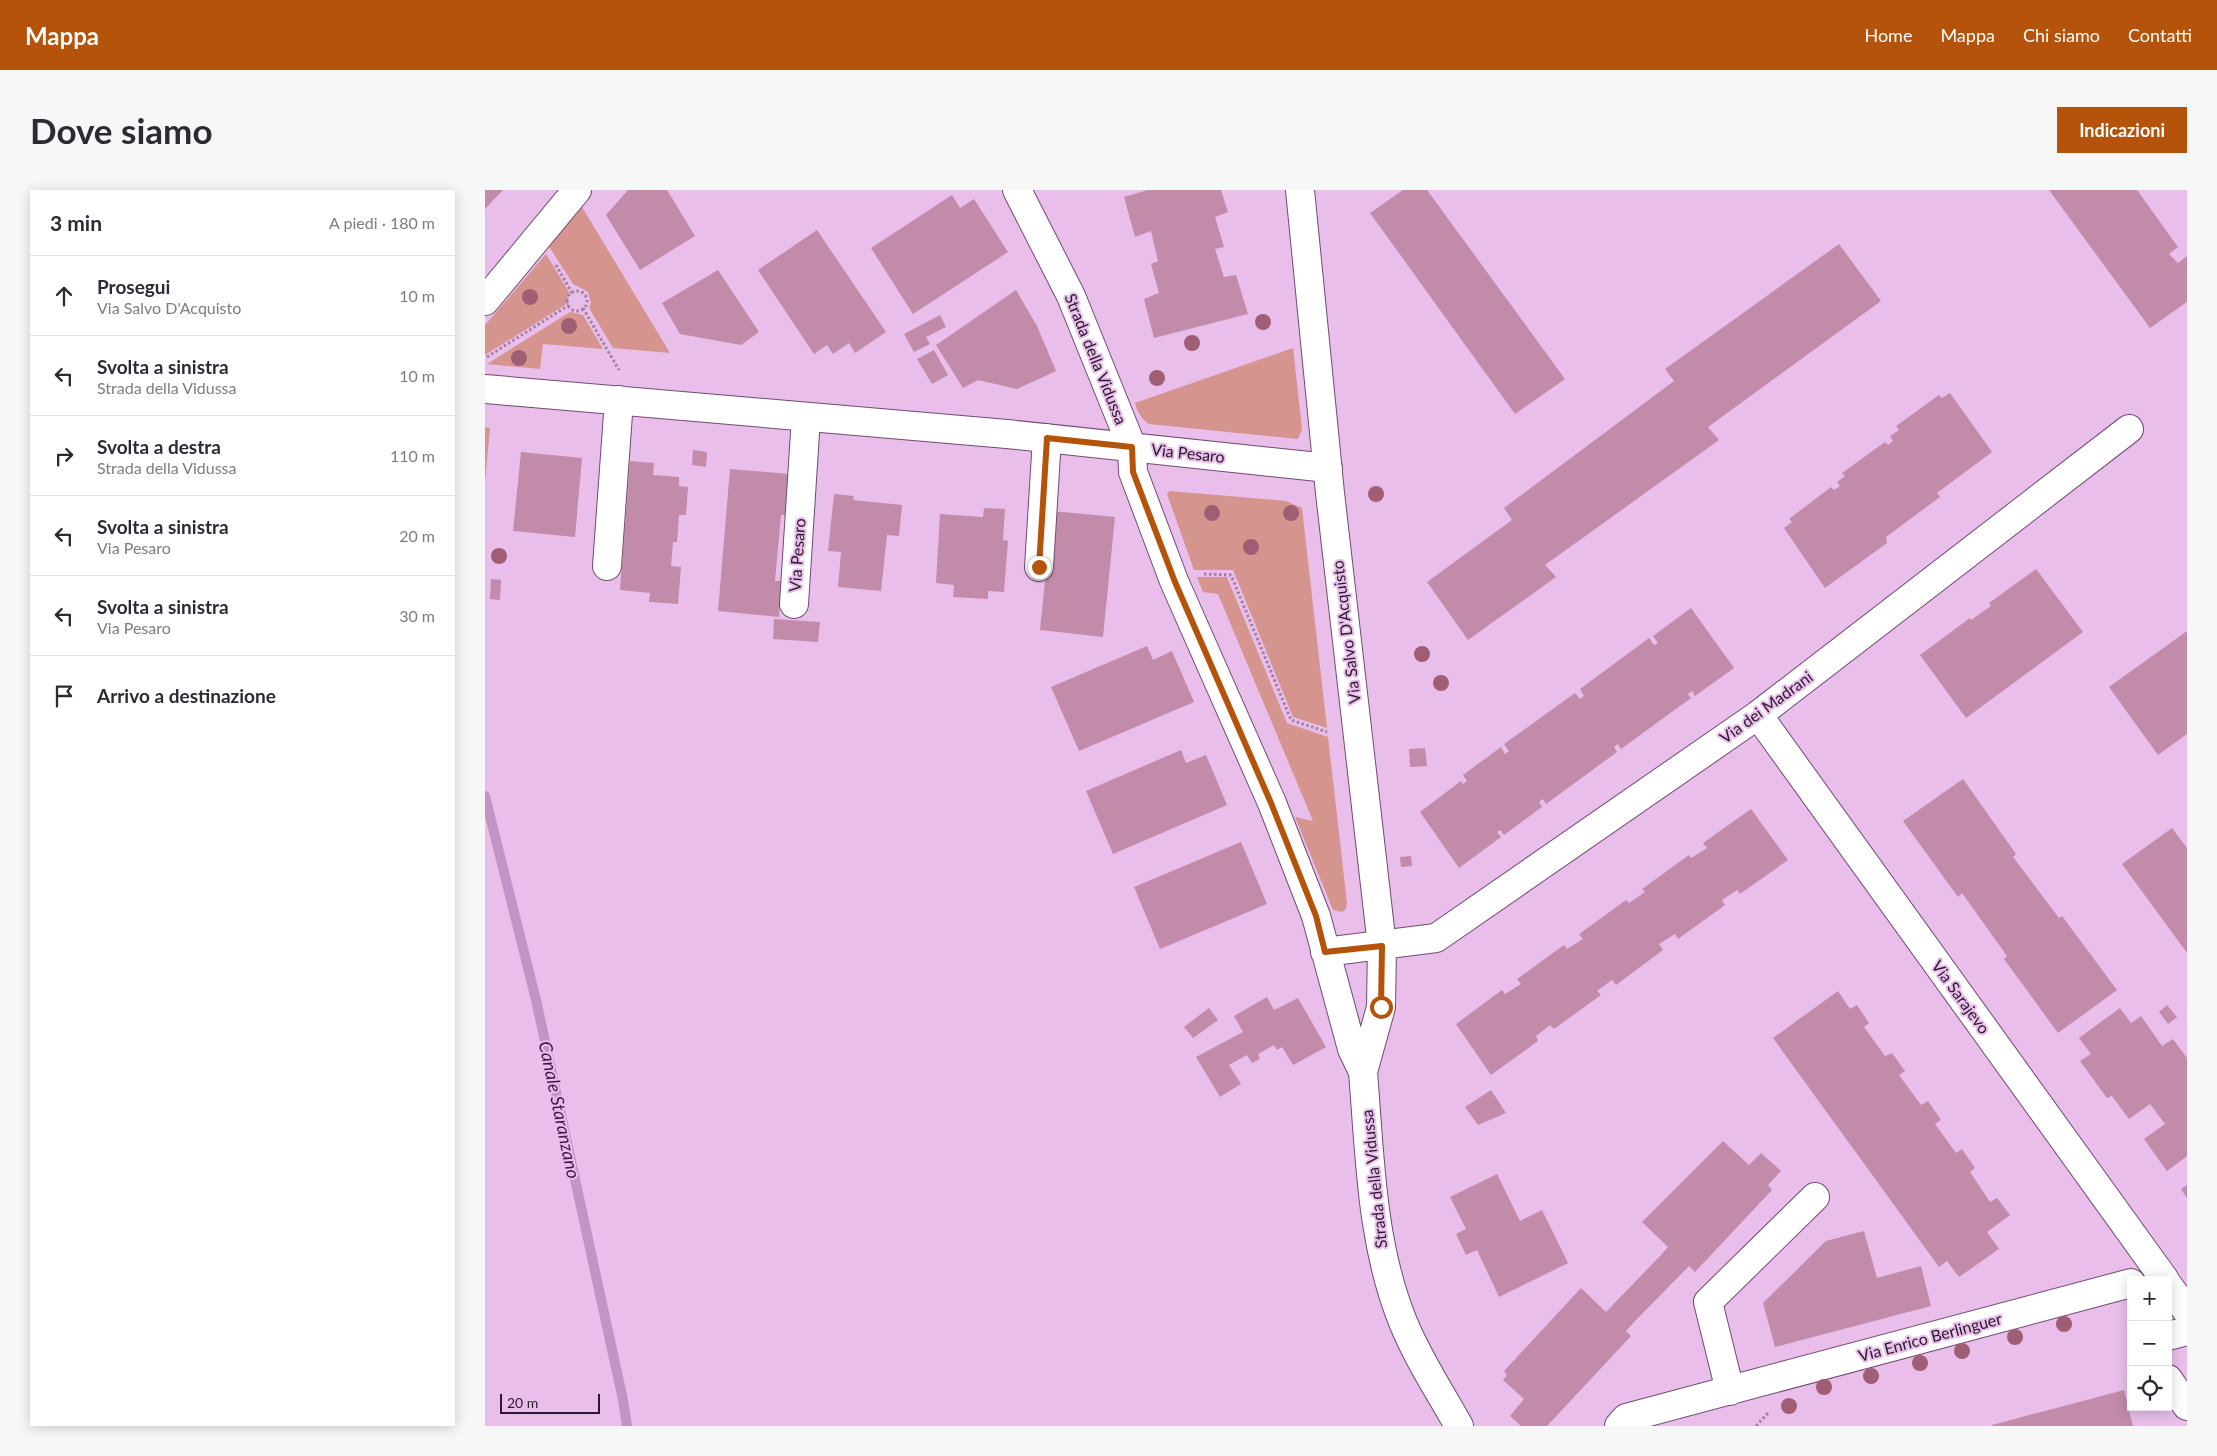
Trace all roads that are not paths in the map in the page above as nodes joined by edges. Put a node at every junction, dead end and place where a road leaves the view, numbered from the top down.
1 (577, 190) edge
2 (1017, 190) edge
3 (1300, 190) edge
4 (485, 301) edge
5 (485, 389) edge
6 (619, 400) junction
7 (806, 417) junction
8 (2129, 429) dead end
9 (1047, 438) junction
10 (1132, 447) junction
11 (1328, 468) junction
12 (607, 566) dead end
13 (1039, 567) dead end
14 (794, 604) dead end
15 (1758, 715) junction
16 (1382, 946) junction
17 (1325, 952) junction
18 (1363, 1072) junction
19 (1815, 1197) dead end
20 (2156, 1276) edge
21 (2127, 1284) edge
22 (2172, 1294) edge
23 (2187, 1311) edge
24 (2187, 1331) edge
25 (2172, 1335) edge
26 (2172, 1385) edge
27 (1730, 1391) junction
28 (2187, 1406) edge
29 (1459, 1426) edge
30 (1619, 1426) edge

1 - 4 street
2 - 10 street, Strada della Vidussa
3 - 11 street, Via Salvo D'Acquisto
5 - 6 street, Via Pesaro
6 - 7 street, Via Pesaro
6 - 12 street
7 - 9 street, Via Pesaro
7 - 14 street, Via Pesaro
8 - 15 street, Via dei Madrani
9 - 10 street, Via Pesaro
9 - 13 street
10 - 11 street, Via Pesaro
10 - 17 street, Strada della Vidussa
11 - 16 street, Via Salvo D'Acquisto
15 - 16 street, Via dei Madrani
15 - 20 street, Via Sarajevo
16 - 17 street
16 - 18 street, Via Salvo D'Acquisto
17 - 18 street, Strada della Vidussa
18 - 29 street, Strada della Vidussa
19 - 27 street
21 - 27 street, Via Enrico Berlinguer
22 - 23 street, Via Sarajevo
24 - 25 street
26 - 28 street
27 - 30 street, Via Enrico Berlinguer

